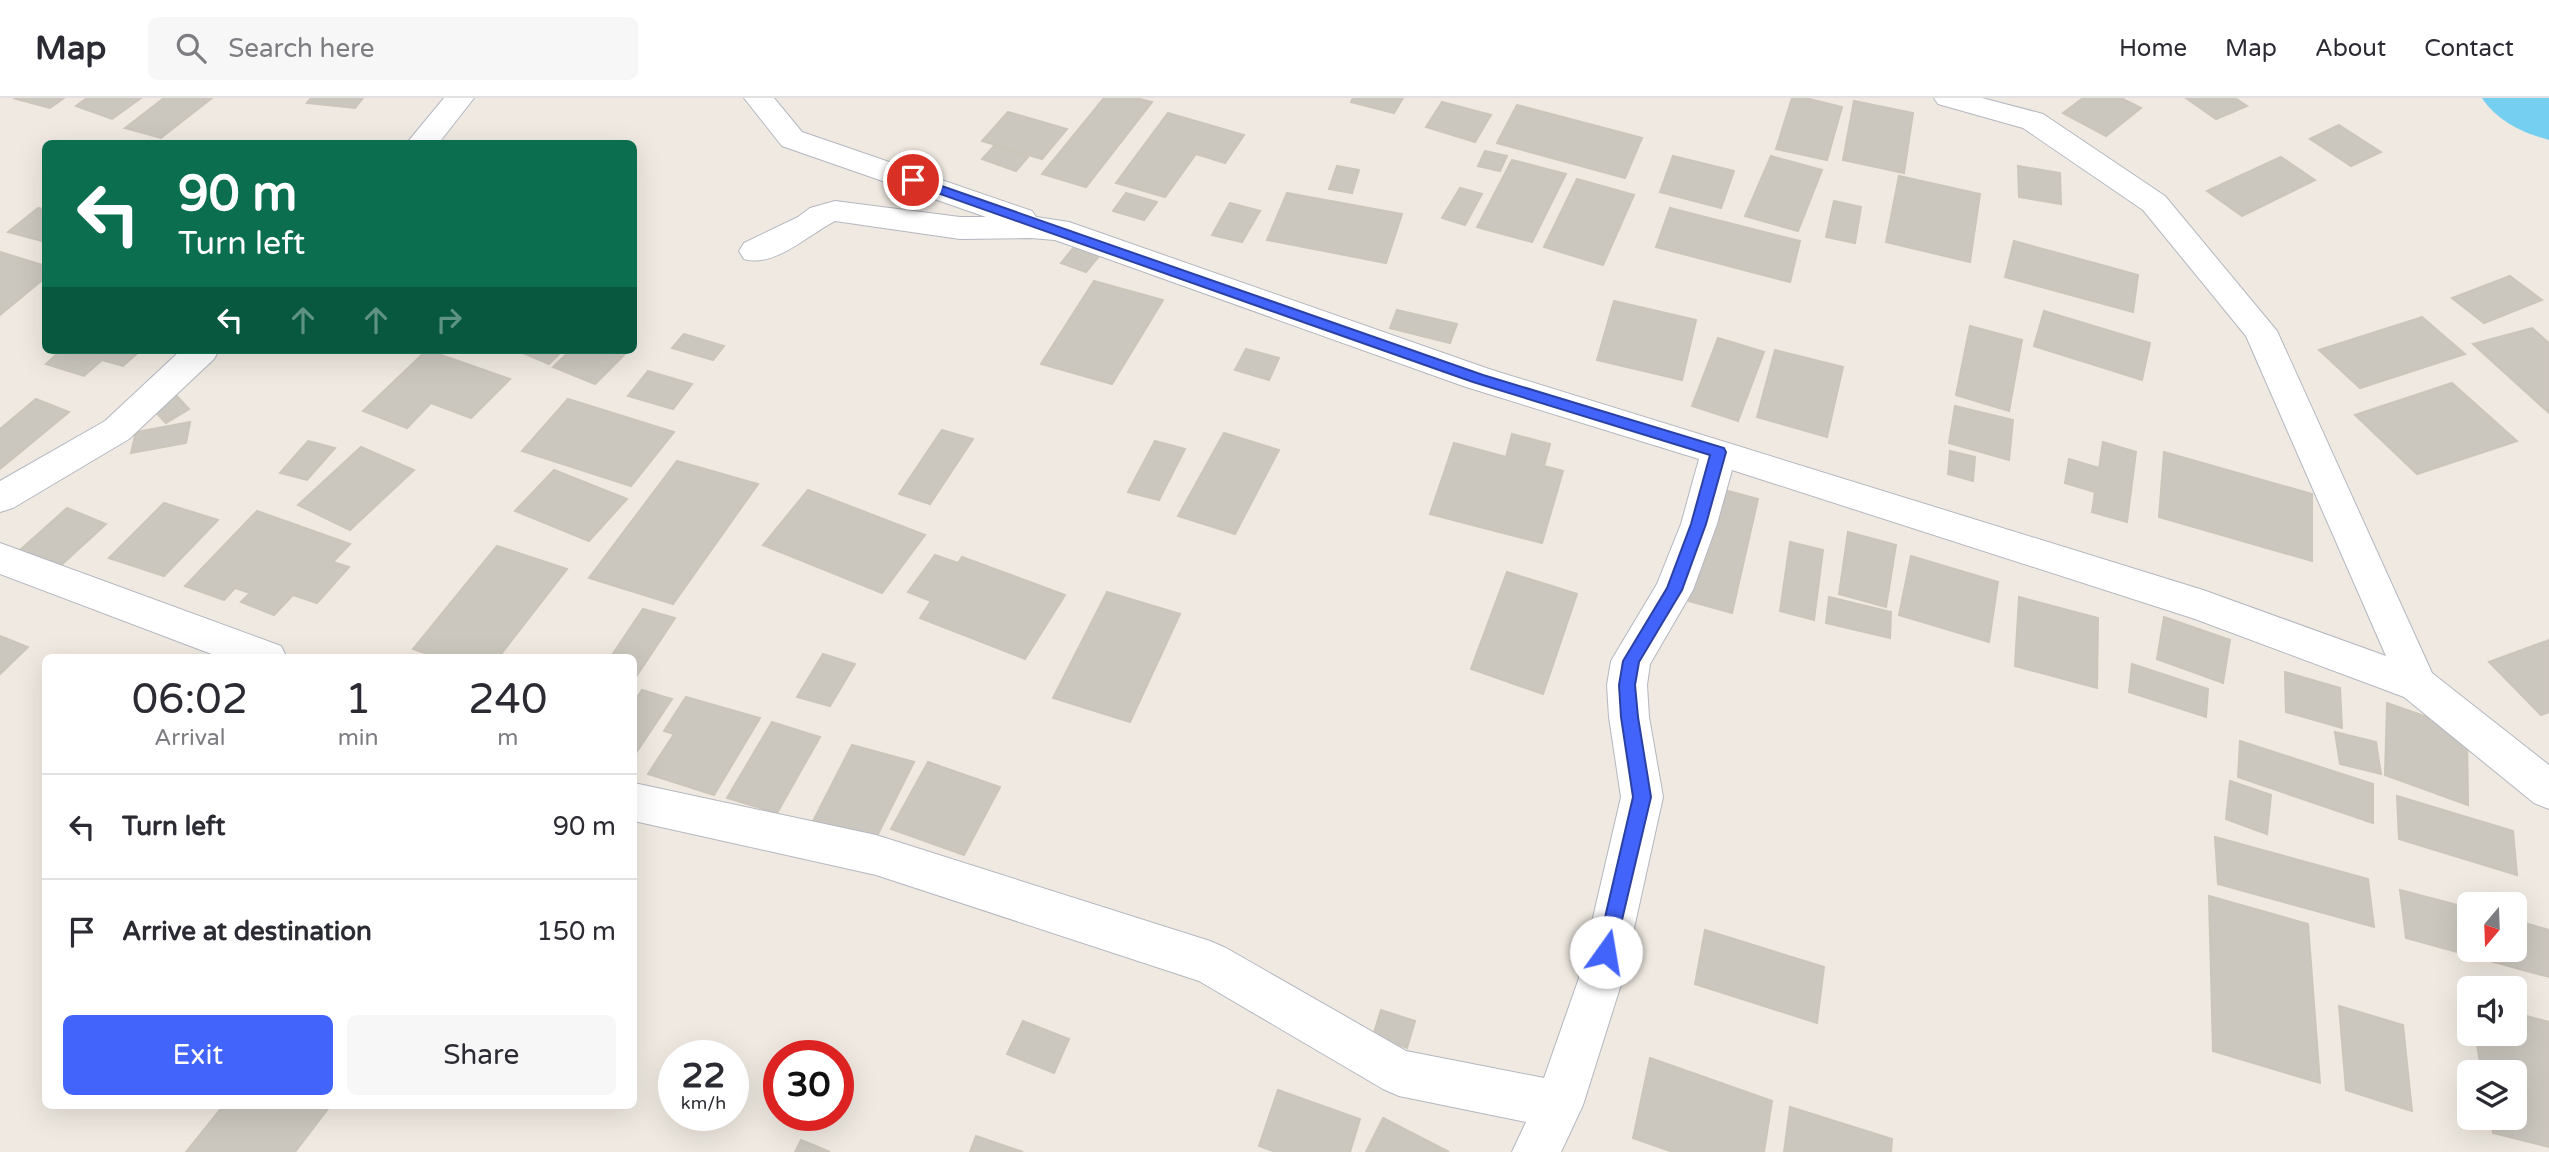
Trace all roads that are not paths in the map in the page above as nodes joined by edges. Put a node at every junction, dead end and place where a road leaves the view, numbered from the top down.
1 (460, 98) edge
2 (758, 98) edge
3 (1948, 98) edge
4 (424, 140) edge
5 (1058, 230) junction
6 (755, 251) dead end
7 (198, 354) edge
8 (1719, 452) junction
9 (0, 498) edge
10 (0, 558) edge
11 (256, 654) edge
12 (2418, 685) junction
13 (2549, 790) edge
14 (637, 803) edge
15 (1559, 1105) junction
16 (1536, 1152) edge

1 - 4 street
2 - 5 street
3 - 12 street
5 - 6 street
5 - 8 street
7 - 9 street
8 - 12 street
8 - 15 street
10 - 11 street
12 - 13 street
14 - 15 street
15 - 16 street

